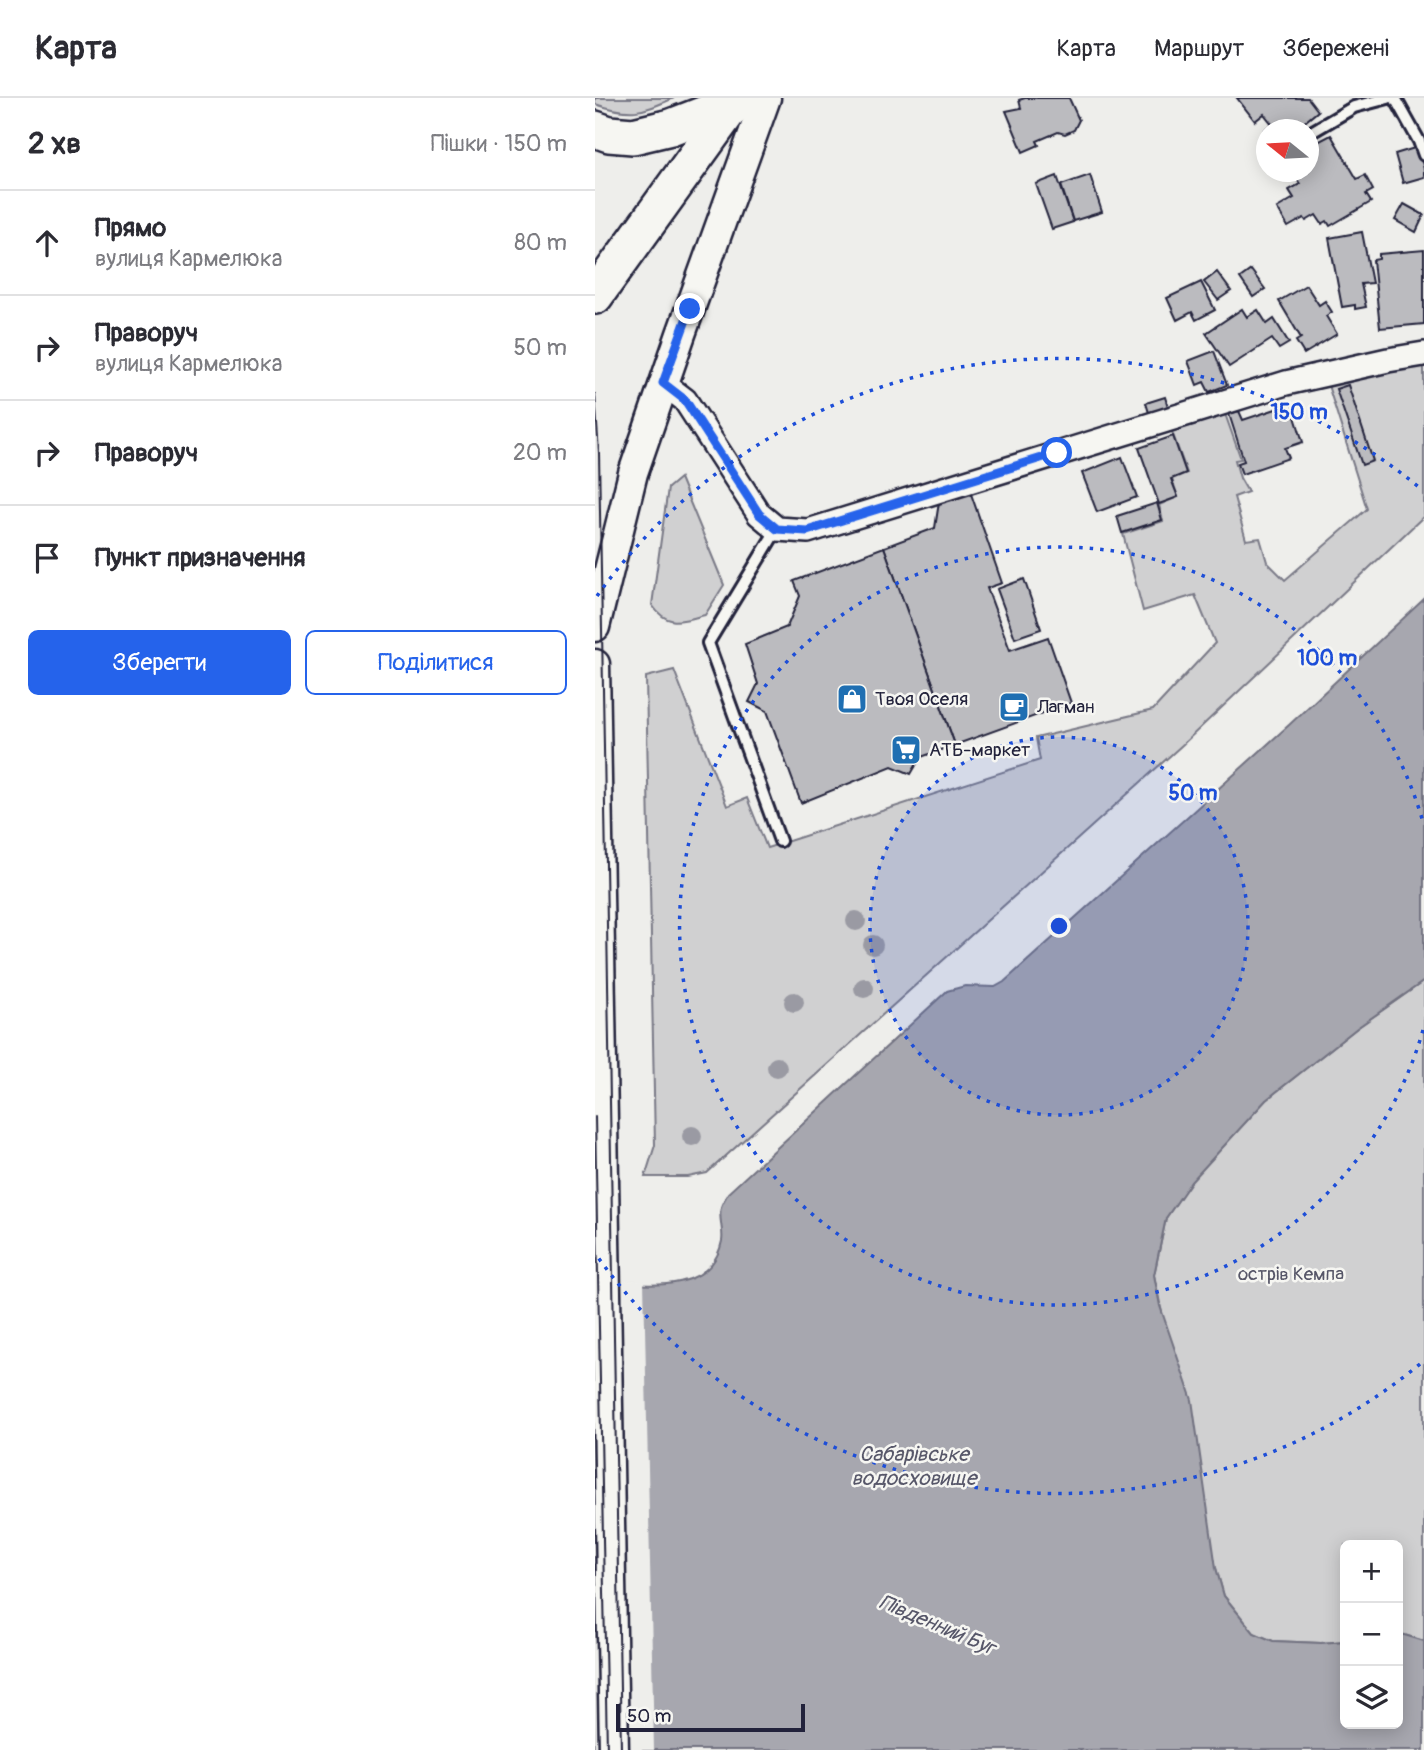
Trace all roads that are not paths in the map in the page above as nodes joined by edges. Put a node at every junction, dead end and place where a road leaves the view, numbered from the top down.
1 (1388, 98) edge
2 (1395, 98) edge
3 (747, 99) edge
4 (1319, 128) edge
5 (595, 129) edge
6 (1424, 155) edge
7 (595, 296) edge
8 (1424, 354) edge
9 (663, 383) junction
10 (777, 529) junction
11 (595, 627) edge
12 (595, 664) edge
13 (781, 841) dead end
14 (614, 1750) edge

1 - 4 lane
2 - 6 lane
3 - 5 main road
3 - 7 main road
3 - 9 street
8 - 10 street
9 - 10 street
9 - 11 street
10 - 13 lane
12 - 14 street

